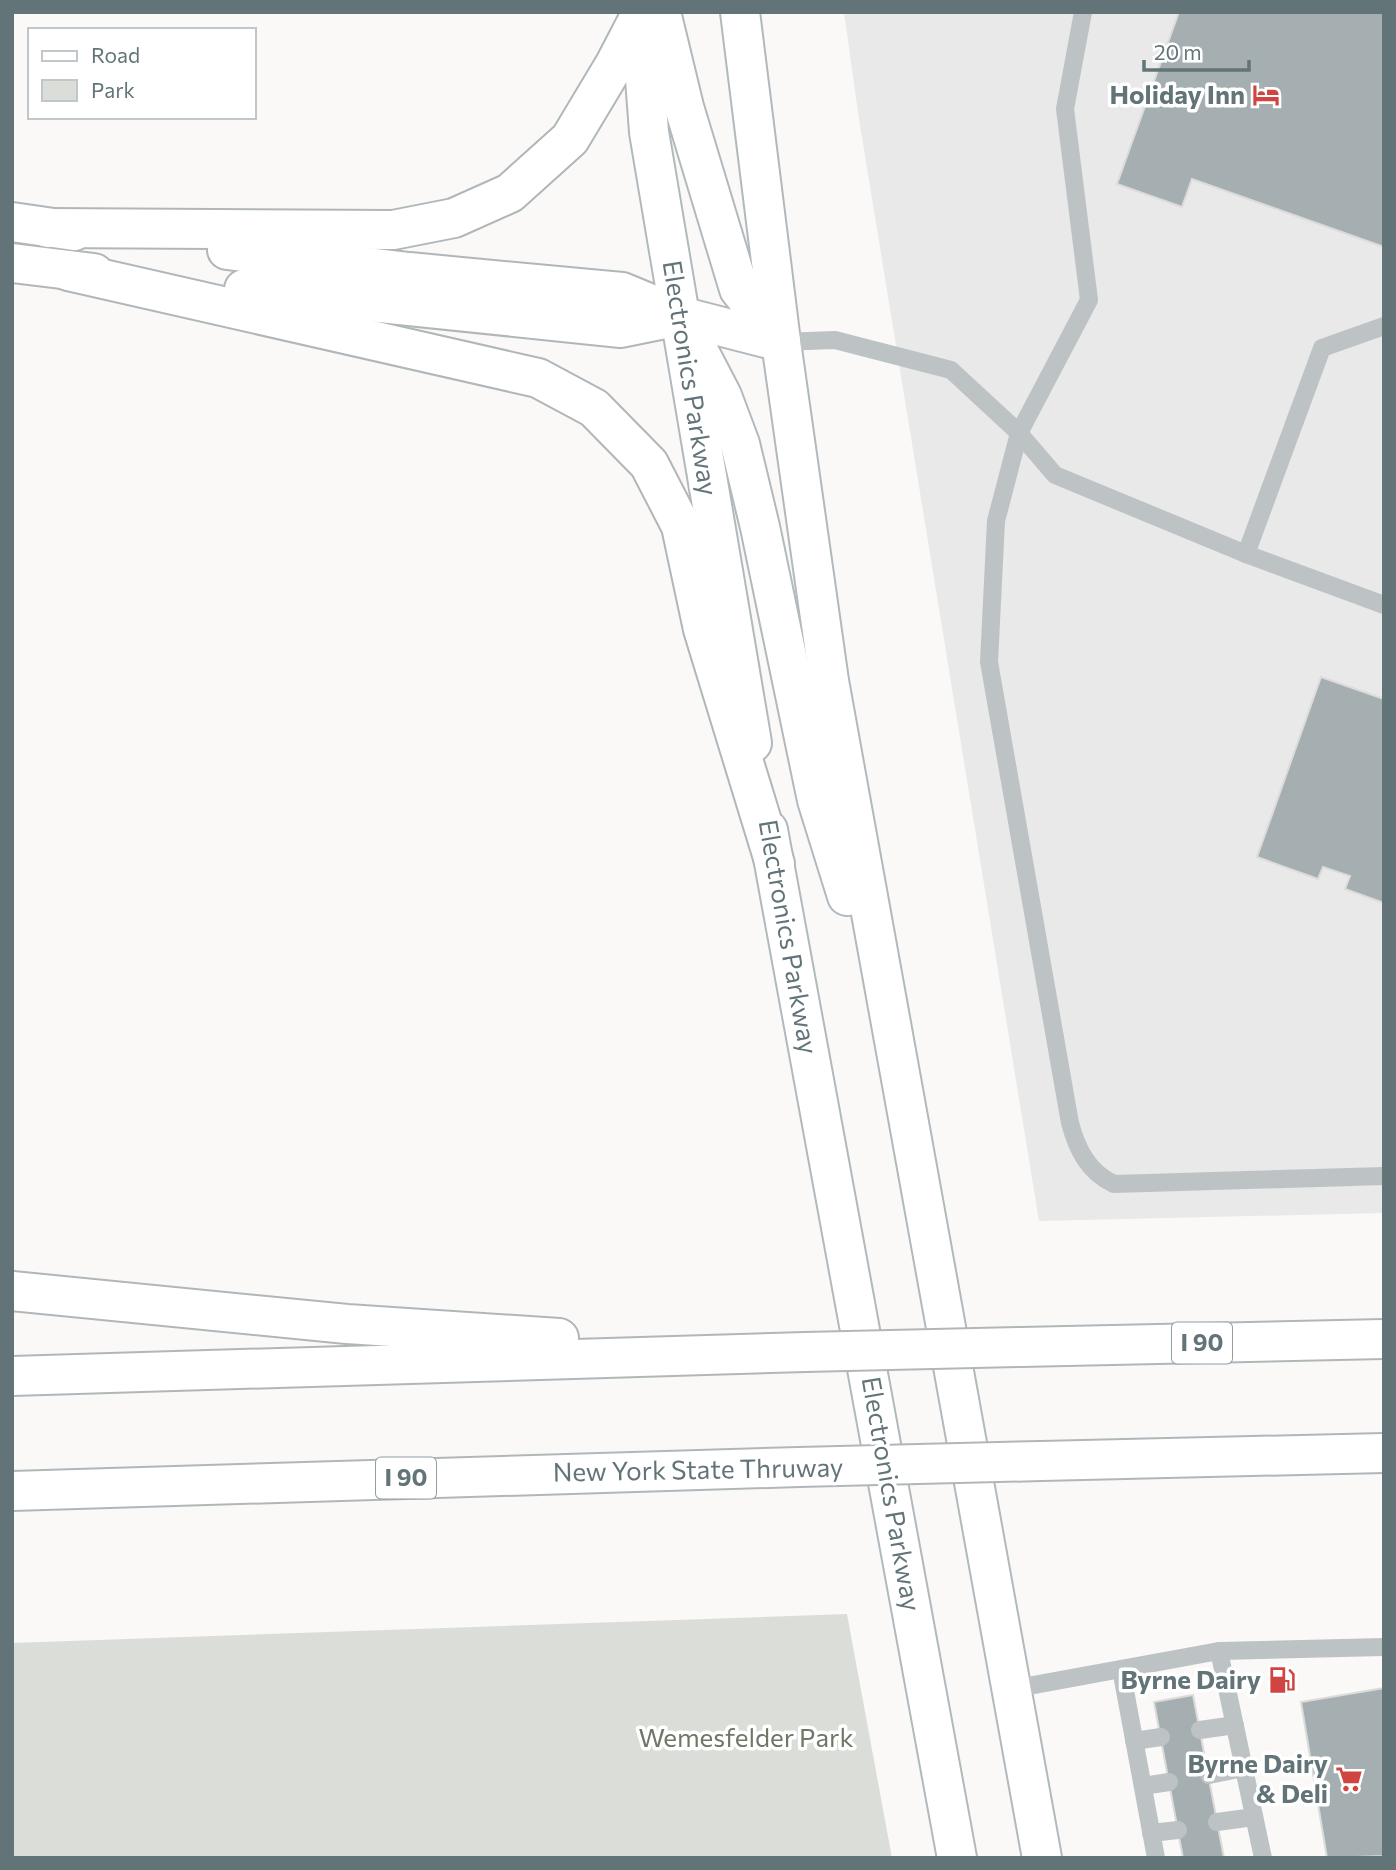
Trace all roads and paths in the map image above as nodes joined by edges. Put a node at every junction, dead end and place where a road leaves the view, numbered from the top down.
1 (740, 12) edge
2 (1083, 12) edge
3 (647, 13) edge
4 (30, 225) edge
5 (12, 263) edge
6 (68, 271) junction
7 (680, 316) junction
8 (1384, 327) edge
9 (781, 342) junction
10 (1019, 433) junction
11 (1246, 554) junction
12 (1384, 605) edge
13 (775, 864) junction
14 (895, 1048) junction
15 (1384, 1176) edge
16 (12, 1290) edge
17 (1384, 1339) edge
18 (661, 1355) junction
19 (12, 1376) edge
20 (1384, 1453) edge
21 (12, 1491) edge
22 (1384, 1647) edge
23 (1219, 1651) junction
24 (1121, 1669) junction
25 (1012, 1689) junction
26 (1235, 1725) junction
27 (1200, 1730) dead end
28 (1161, 1737) dead end
29 (1135, 1741) junction
30 (1244, 1768) junction
31 (1209, 1775) dead end
32 (1169, 1782) dead end
33 (1143, 1786) junction
34 (1254, 1817) junction
35 (1217, 1822) dead end
36 (1178, 1829) dead end
37 (1151, 1833) junction
38 (957, 1858) edge
39 (1042, 1858) edge
40 (1156, 1858) edge
41 (1263, 1858) edge

1 - 9 main road
2 - 10 lane
3 - 4 main road
3 - 7 main road, Electronics Parkway
3 - 9 main road
4 - 7 main road
5 - 6 main road
6 - 7 main road
6 - 13 main road
7 - 9 main road
7 - 13 main road, Electronics Parkway
7 - 14 main road
8 - 11 lane
9 - 10 lane
9 - 14 main road
10 - 11 lane
10 - 15 lane
11 - 12 lane
13 - 38 main road, Electronics Parkway
14 - 25 main road
16 - 18 main road
17 - 18 main road, I 90, bridge
18 - 19 main road, I 90
20 - 21 main road, New York State Thruway / I 90, bridge
22 - 23 lane
23 - 24 lane
23 - 26 lane
24 - 25 lane
24 - 29 lane
25 - 39 main road
26 - 27 lane
26 - 30 lane
28 - 29 lane
29 - 33 lane
30 - 31 lane
30 - 34 lane
32 - 33 lane
33 - 37 lane
34 - 35 lane
34 - 41 lane
36 - 37 lane
37 - 40 lane

